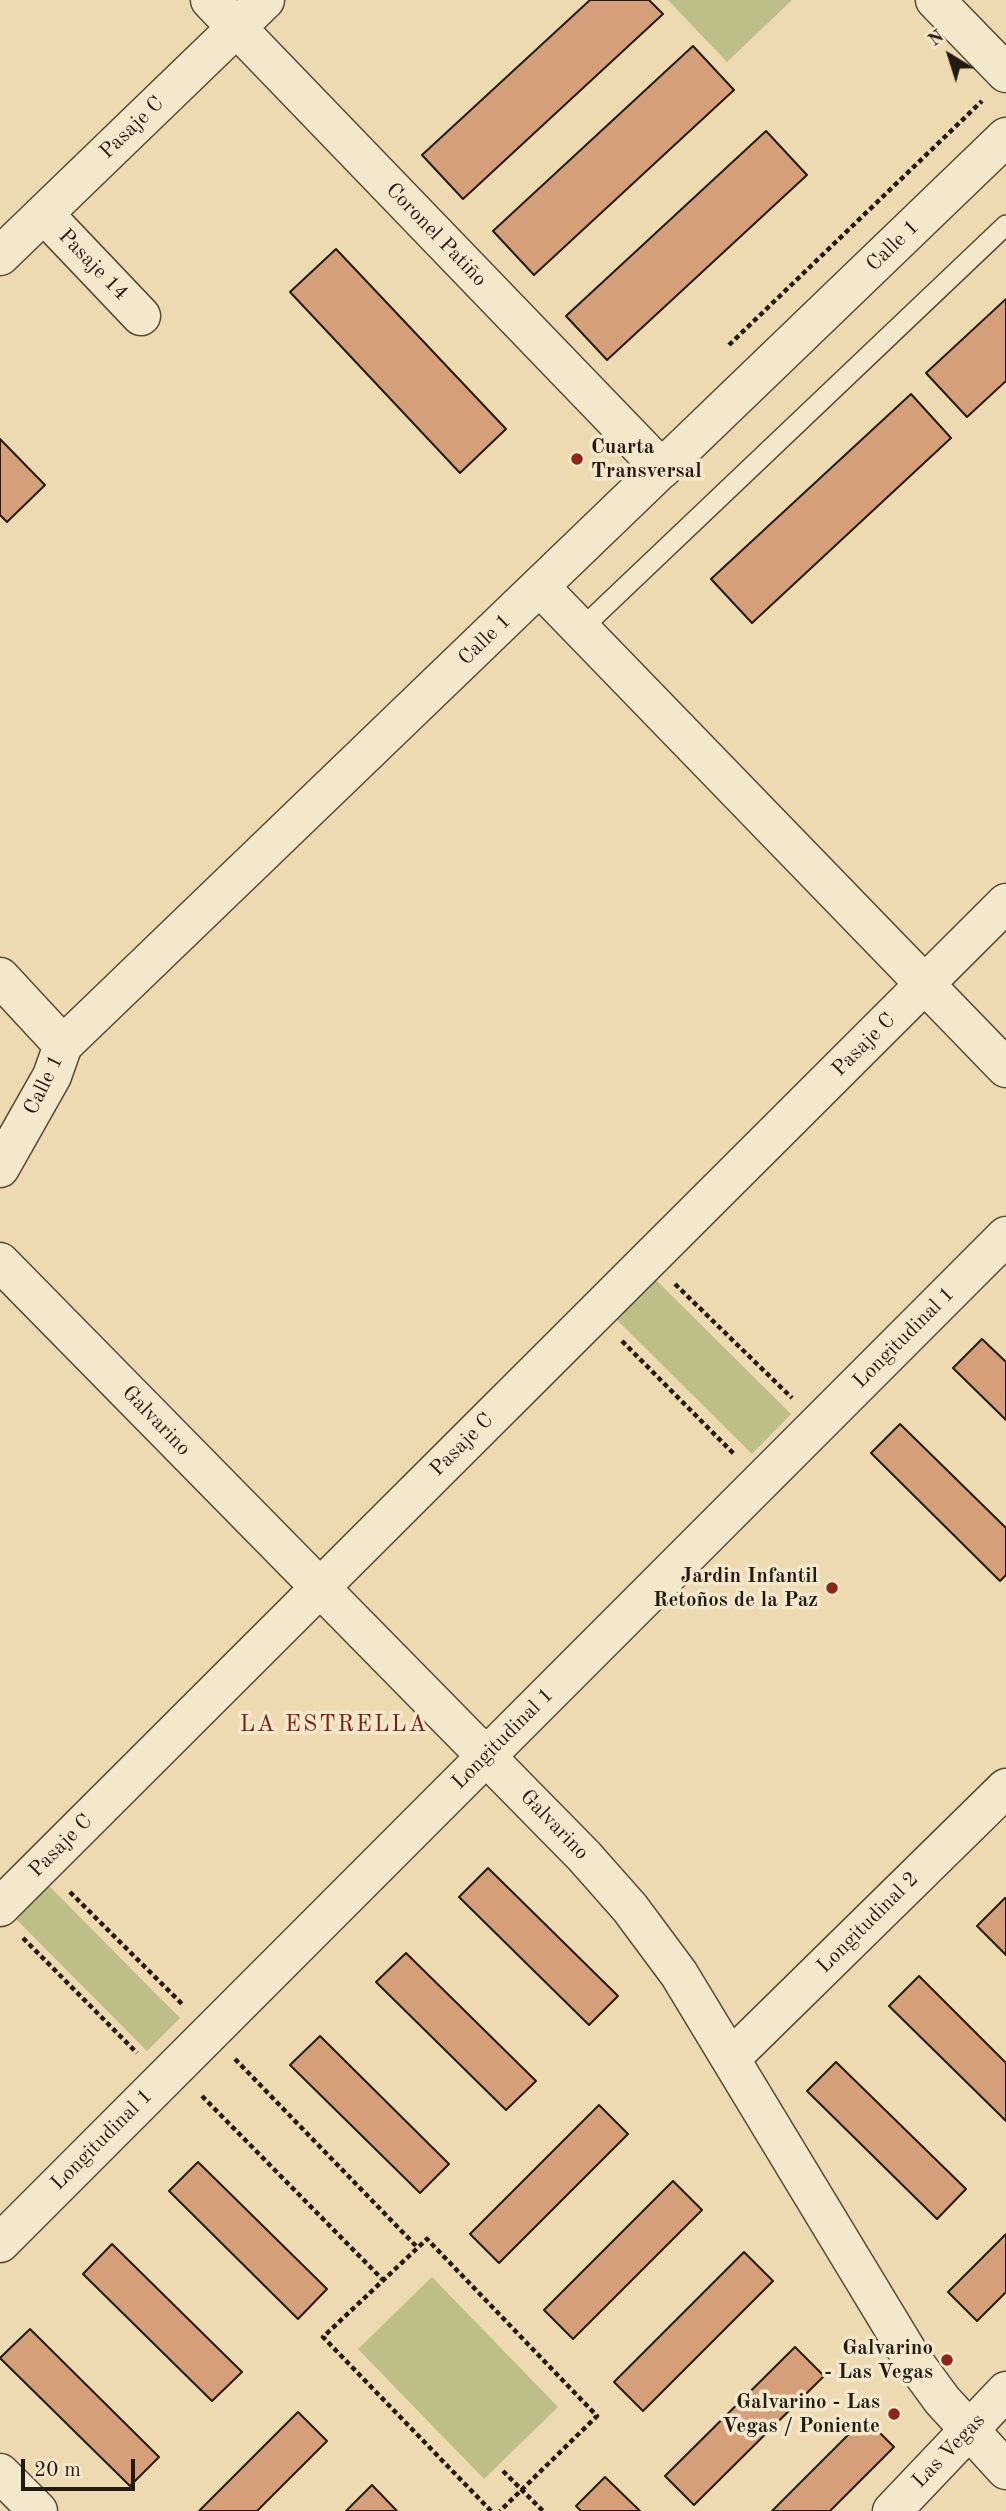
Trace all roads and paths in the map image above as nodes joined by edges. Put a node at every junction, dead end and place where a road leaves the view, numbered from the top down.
1 (210, 0) edge
2 (265, 0) edge
3 (935, 0) edge
4 (236, 27) junction
5 (1006, 73) edge
6 (1006, 137) edge
7 (44, 214) junction
8 (1006, 225) edge
9 (0, 256) edge
10 (141, 316) dead end
11 (662, 469) junction
12 (540, 587) junction
13 (581, 629) junction
14 (1006, 903) edge
15 (0, 977) edge
16 (925, 984) junction
17 (63, 1045) junction
18 (1006, 1068) edge
19 (0, 1168) edge
20 (1006, 1236) edge
21 (649, 1259) junction
22 (0, 1262) edge
23 (595, 1313) junction
24 (818, 1424) junction
25 (761, 1481) junction
26 (320, 1588) junction
27 (486, 1756) junction
28 (1006, 1788) edge
29 (42, 1865) junction
30 (10, 1920) edge
31 (210, 2033) junction
32 (730, 2058) junction
33 (169, 2073) junction
34 (0, 2243) edge
35 (418, 2248) junction
36 (383, 2280) junction
37 (1006, 2391) edge
38 (969, 2431) junction
39 (1006, 2470) edge
40 (503, 2471) dead end
41 (0, 2473) edge
42 (522, 2490) junction
43 (38, 2511) edge
44 (491, 2511) edge
45 (500, 2511) edge
46 (543, 2511) edge
47 (892, 2511) edge

1 - 4 street, Coronel Patiño
2 - 4 street, Pasaje C
3 - 5 street
4 - 7 street, Pasaje C
4 - 11 street, Coronel Patiño
6 - 11 street, Calle 1
7 - 9 street, Pasaje C
7 - 10 street, Pasaje 14
8 - 13 lane
11 - 12 street, Calle 1
12 - 13 street
12 - 17 street, Calle 1
13 - 16 street
14 - 16 street, Pasaje C
15 - 17 street
16 - 18 street
16 - 21 street, Pasaje C
17 - 19 street, Calle 1
20 - 24 street, Longitudinal 1
21 - 23 street, Pasaje C
21 - 24 path
22 - 26 street, Galvarino
23 - 25 path
23 - 26 street, Pasaje C
24 - 25 street, Longitudinal 1
25 - 27 street, Longitudinal 1
26 - 27 street, Galvarino
26 - 29 street, Pasaje C
27 - 31 street, Longitudinal 1
27 - 32 street, Galvarino
28 - 32 street, Longitudinal 2
29 - 30 street, Pasaje C
29 - 31 path
30 - 33 path
31 - 33 street, Longitudinal 1
31 - 35 path
32 - 38 street, Galvarino
33 - 34 street, Longitudinal 1
33 - 36 path
35 - 36 path
35 - 42 path
36 - 44 path
37 - 38 street, Las Vegas
38 - 39 street, Galvarino
38 - 47 street, Las Vegas
40 - 42 path
41 - 43 street
42 - 45 path
42 - 46 path

